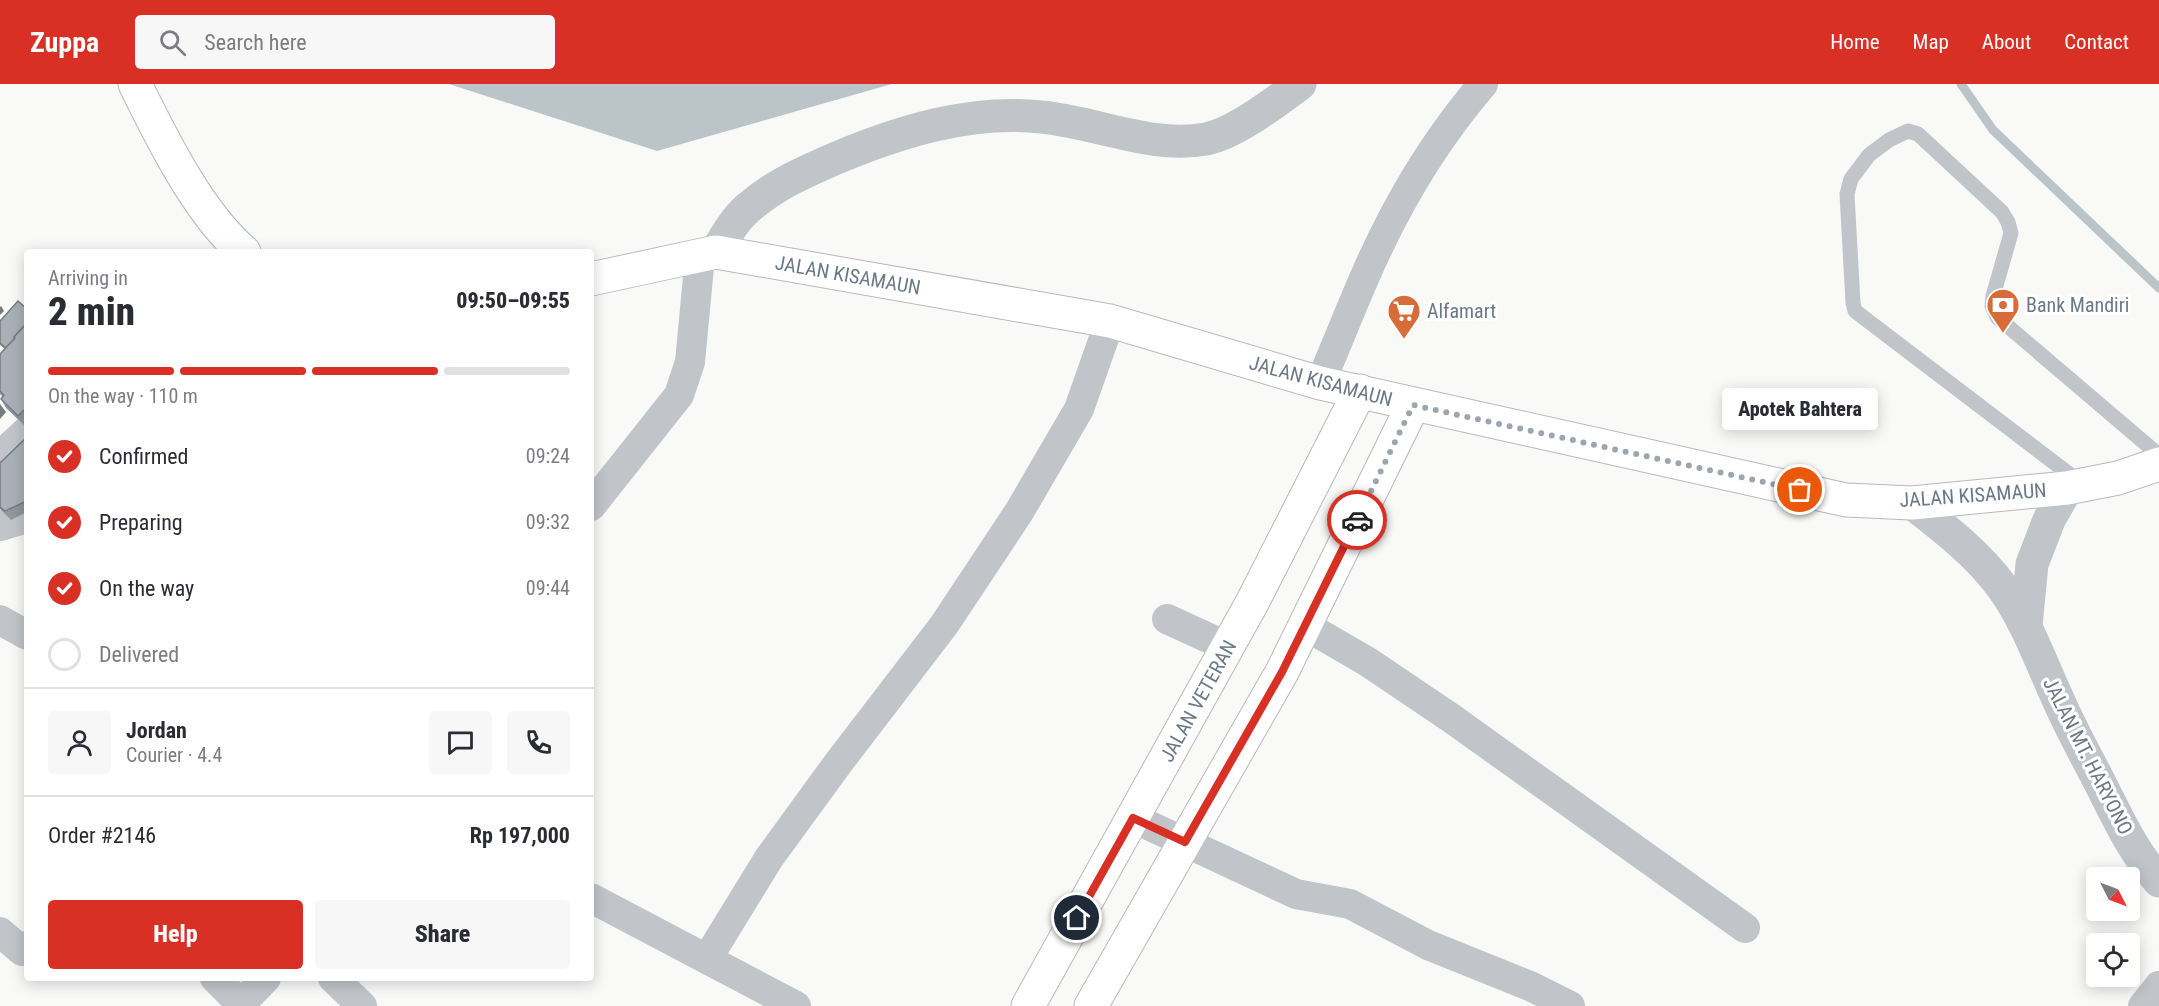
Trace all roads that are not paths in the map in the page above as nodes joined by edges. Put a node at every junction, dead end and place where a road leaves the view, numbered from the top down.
1 (135, 84) edge
2 (1300, 84) edge
3 (1483, 84) edge
4 (230, 248) edge
5 (708, 254) junction
6 (594, 278) edge
7 (1110, 321) junction
8 (1320, 383) junction
9 (1360, 391) junction
10 (1413, 405) junction
11 (24, 434) edge
12 (2159, 455) edge
13 (0, 456) edge
14 (2159, 464) edge
15 (2075, 487) junction
16 (594, 502) edge
17 (1912, 503) junction
18 (24, 519) edge
19 (0, 526) edge
20 (0, 620) edge
21 (1167, 620) dead end
22 (1306, 626) junction
23 (2026, 626) junction
24 (24, 633) edge
25 (1228, 646) junction
26 (1133, 818) junction
27 (1185, 842) junction
28 (2159, 881) edge
29 (594, 900) edge
30 (1745, 928) dead end
31 (0, 932) edge
32 (24, 949) edge
33 (707, 959) junction
34 (218, 981) edge
35 (263, 981) edge
36 (336, 981) edge
37 (2159, 986) edge
38 (240, 1005) edge
39 (362, 1006) edge
40 (796, 1006) edge
41 (1028, 1006) edge
42 (1091, 1006) edge
43 (1570, 1006) edge
44 (2144, 1006) edge

1 - 4 main road
2 - 5 street
3 - 8 street
5 - 6 main road, JALAN KISAMAUN
5 - 7 main road, JALAN KISAMAUN
5 - 16 street
7 - 8 main road, JALAN KISAMAUN
7 - 33 street
8 - 9 main road, JALAN KISAMAUN
9 - 10 main road, JALAN KISAMAUN
9 - 25 main road, JALAN VETERAN
10 - 17 main road, JALAN KISAMAUN
10 - 22 main road
11 - 13 street
12 - 15 lane
14 - 15 main road, JALAN KISAMAUN
15 - 17 main road, JALAN KISAMAUN
15 - 23 street, JALAN MT. HARYONO
17 - 23 street, JALAN MT. HARYONO
18 - 19 street
20 - 24 street
21 - 25 street
22 - 27 main road
22 - 30 street
23 - 28 street, JALAN MT. HARYONO
25 - 26 main road, JALAN VETERAN
26 - 27 street
26 - 41 main road, JALAN VETERAN
27 - 42 main road
27 - 43 street
29 - 33 street
31 - 32 street
33 - 40 street
34 - 38 street
35 - 38 street
36 - 39 street
37 - 44 street

